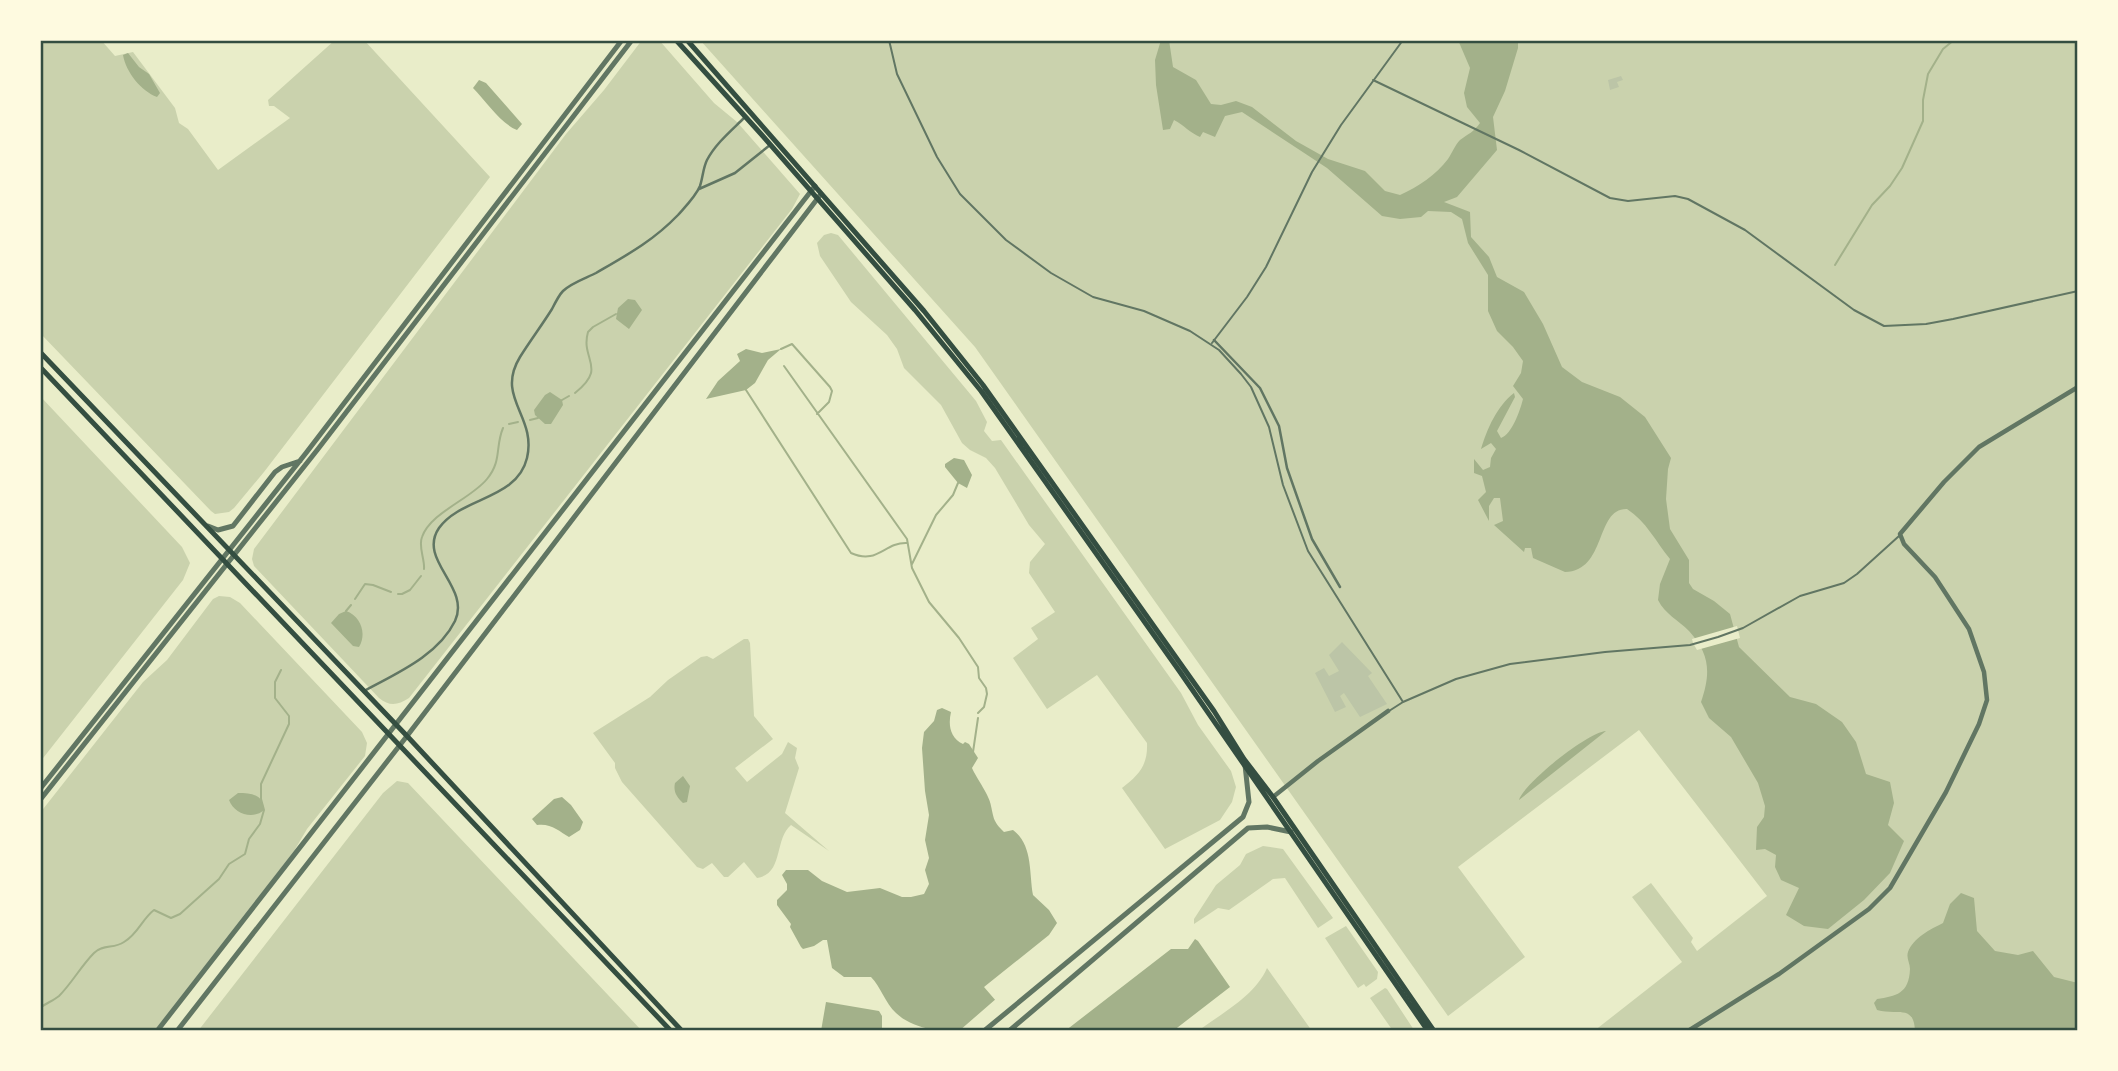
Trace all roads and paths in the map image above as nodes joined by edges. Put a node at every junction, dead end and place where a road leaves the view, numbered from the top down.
1 (622, 40) edge
2 (632, 40) edge
3 (676, 40) edge
4 (687, 40) edge
5 (888, 40) edge
6 (1404, 40) edge
7 (1373, 80) junction
8 (746, 117) junction
9 (770, 144) junction
10 (699, 189) junction
11 (813, 189) junction
12 (819, 196) junction
13 (2078, 291) edge
14 (1214, 340) junction
15 (1211, 344) junction
16 (40, 352) edge
17 (40, 367) edge
18 (2078, 387) edge
19 (300, 461) junction
20 (203, 524) junction
21 (1900, 534) junction
22 (231, 554) junction
23 (226, 560) junction
24 (1340, 587) dead end
25 (364, 691) junction
26 (1403, 702) junction
27 (1388, 711) joint
28 (395, 724) junction
29 (389, 733) junction
30 (407, 736) junction
31 (400, 745) junction
32 (1244, 759) junction
33 (1245, 769) junction
34 (40, 789) edge
35 (1273, 797) junction
36 (40, 800) edge
37 (1290, 832) junction
38 (1302, 838) junction
39 (157, 1031) edge
40 (177, 1031) edge
41 (671, 1031) edge
42 (682, 1031) edge
43 (984, 1031) edge
44 (1009, 1031) edge
45 (1428, 1031) edge
46 (1434, 1031) edge
47 (1688, 1031) edge

1 - 19 street
2 - 22 street
3 - 8 main road
4 - 11 main road
5 - 15 lane
6 - 7 lane
7 - 13 lane
7 - 14 lane
8 - 9 main road
8 - 10 street
9 - 10 street
9 - 11 main road
10 - 25 street
11 - 12 main road
11 - 28 street
12 - 30 street
12 - 32 main road
12 - 33 main road
14 - 15 lane
14 - 24 street
15 - 26 lane
16 - 20 main road
17 - 23 main road
18 - 21 street
19 - 20 street
19 - 22 street
20 - 22 main road
21 - 26 lane
21 - 47 street
22 - 23 street
22 - 25 main road
23 - 29 main road
23 - 34 street
23 - 36 street
25 - 28 main road
26 - 27 lane
27 - 35 street
28 - 29 street
28 - 30 main road
29 - 31 main road
29 - 39 street
30 - 31 street
30 - 42 main road
31 - 40 street
31 - 41 main road
32 - 33 street
32 - 35 main road
33 - 37 main road
33 - 43 street
35 - 38 main road
37 - 38 street
37 - 44 street
37 - 45 main road
38 - 46 main road

